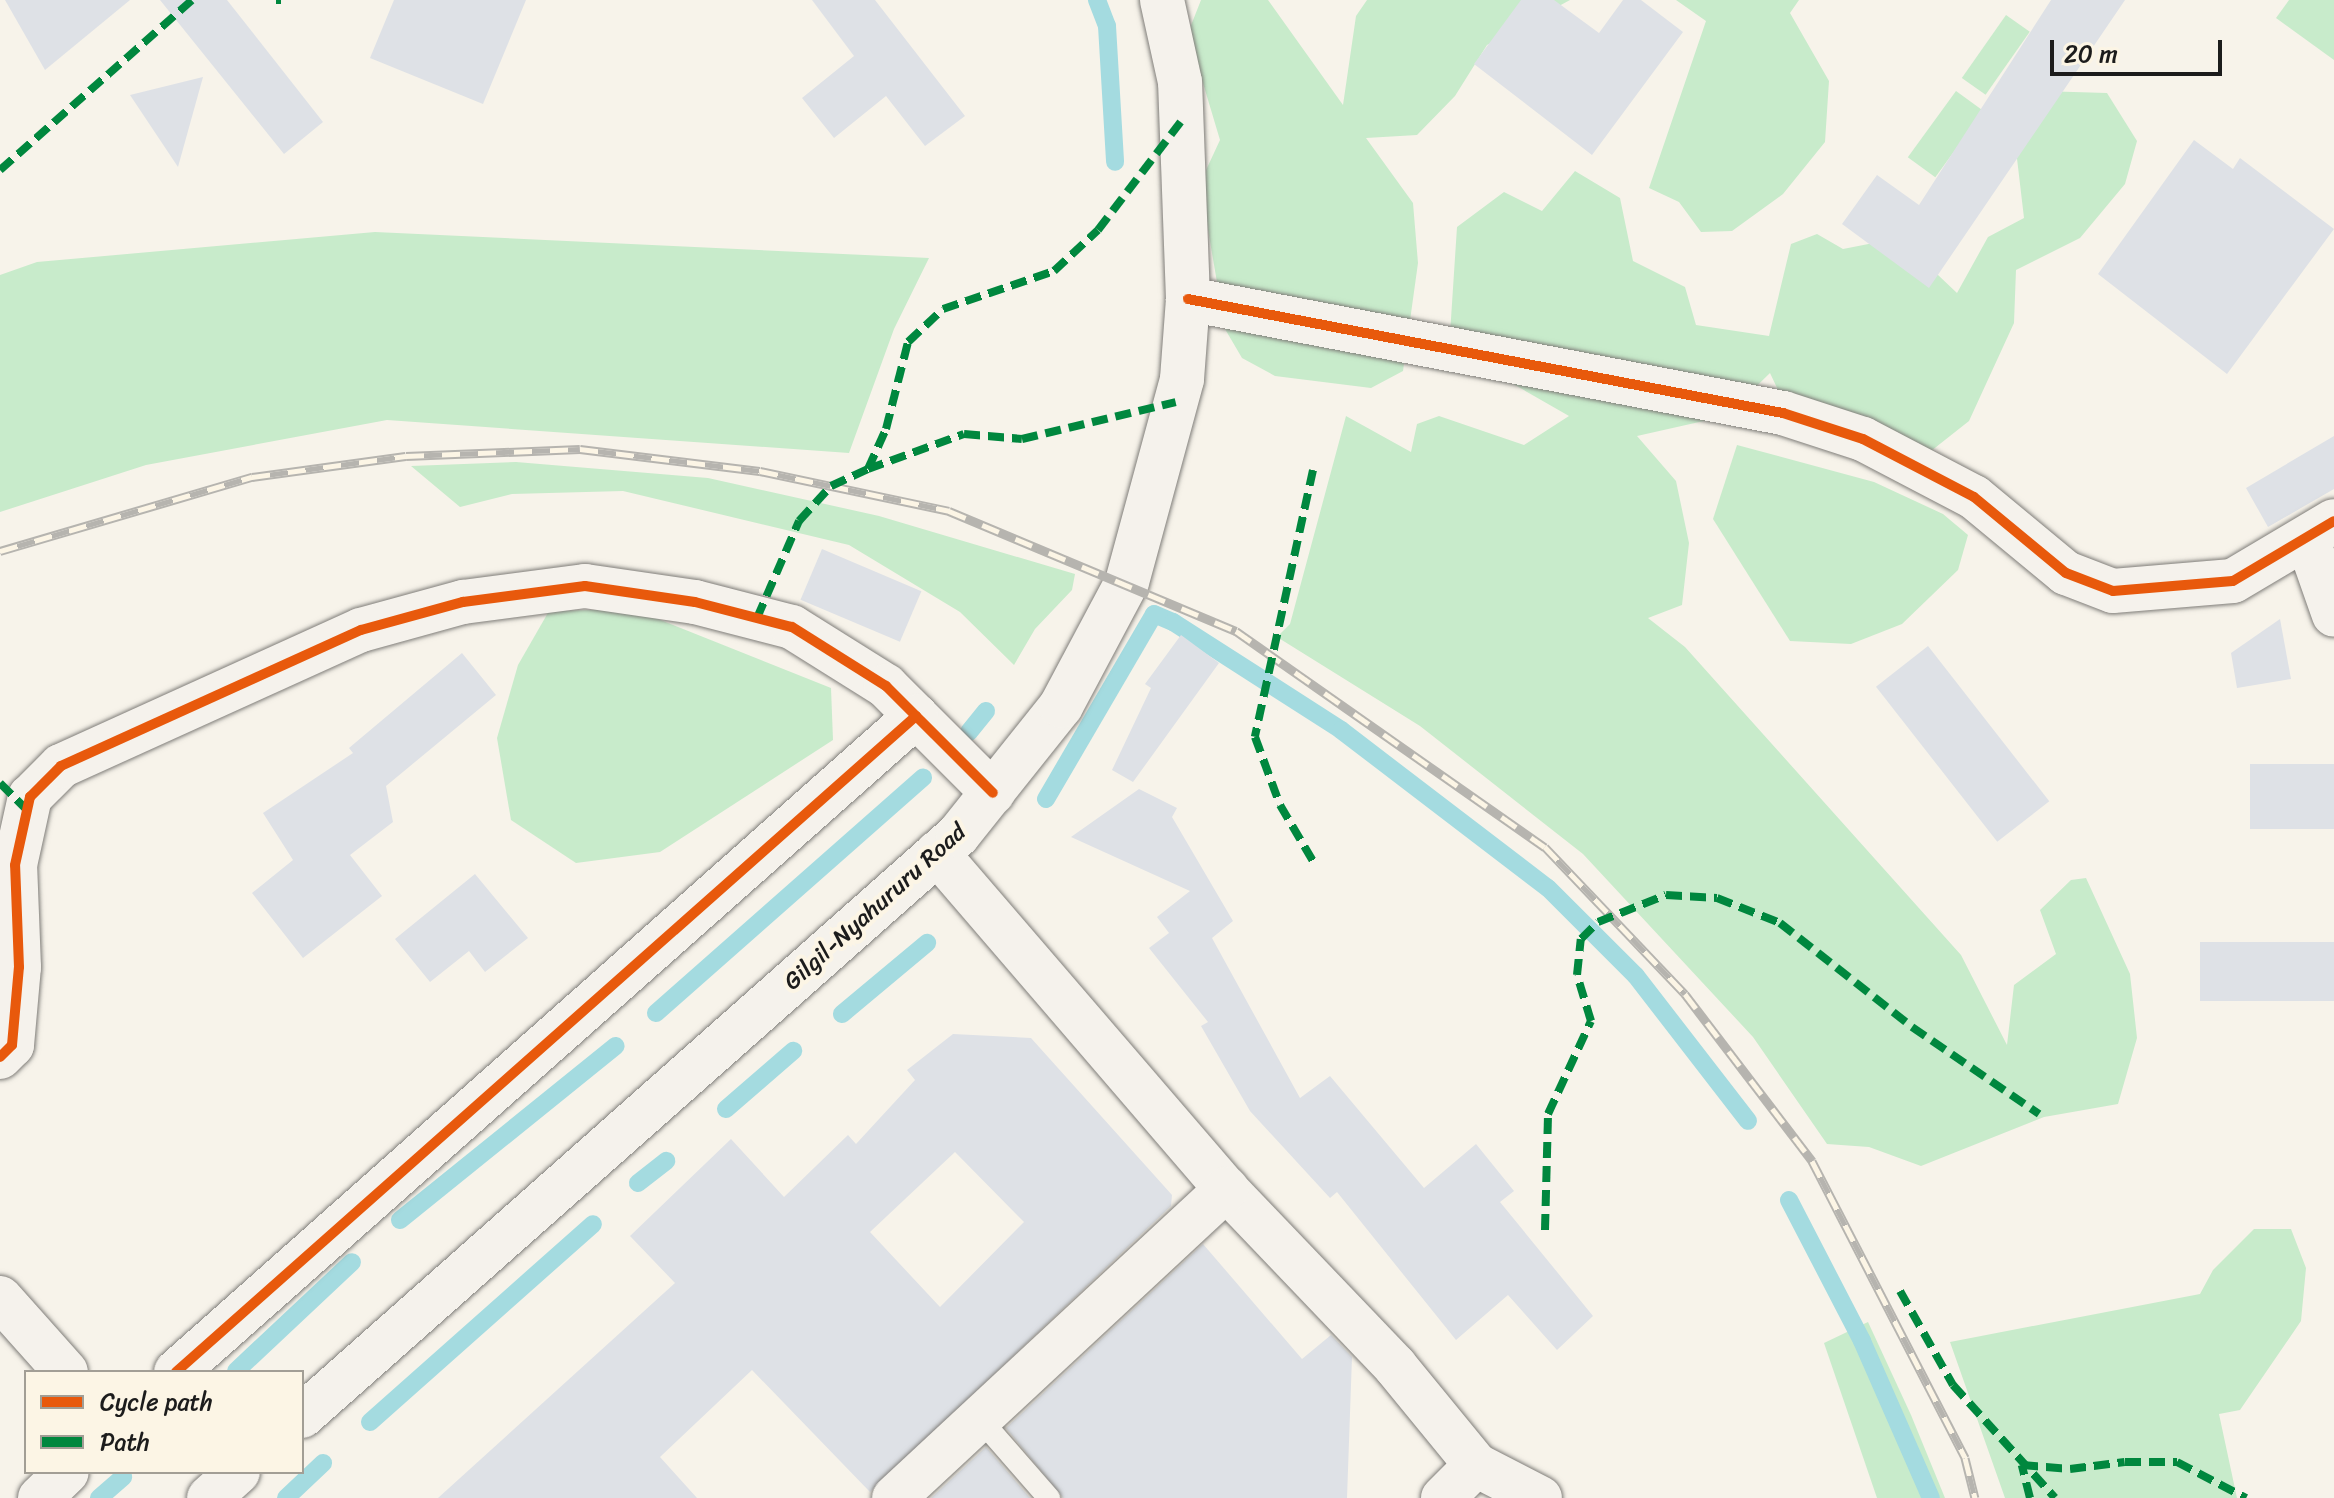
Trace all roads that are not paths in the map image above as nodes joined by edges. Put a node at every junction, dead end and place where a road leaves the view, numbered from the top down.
1 (1162, 0) edge
2 (1188, 299) junction
3 (2321, 531) edge
4 (2334, 615) edge
5 (916, 716) junction
6 (993, 793) junction
7 (937, 853) junction
8 (0, 1057) edge
9 (1226, 1189) junction
10 (0, 1298) edge
11 (64, 1370) edge
12 (178, 1370) edge
13 (304, 1414) edge
14 (980, 1419) junction
15 (1476, 1465) junction
16 (65, 1474) edge
17 (236, 1474) edge
18 (40, 1498) edge
19 (209, 1498) edge
20 (894, 1498) edge
21 (1049, 1498) edge
22 (1443, 1498) edge
23 (1540, 1498) edge

1 - 2 street, Gilgil-Nyahururu Road
2 - 3 street
2 - 6 street, Gilgil-Nyahururu Road
3 - 4 street
5 - 6 street
5 - 8 street
5 - 12 street
6 - 7 street, Gilgil-Nyahururu Road
7 - 9 street
7 - 13 street, Gilgil-Nyahururu Road
9 - 14 street
9 - 15 street
10 - 11 street
14 - 20 street
14 - 21 lane
15 - 22 street
15 - 23 street
16 - 18 street
17 - 19 street

